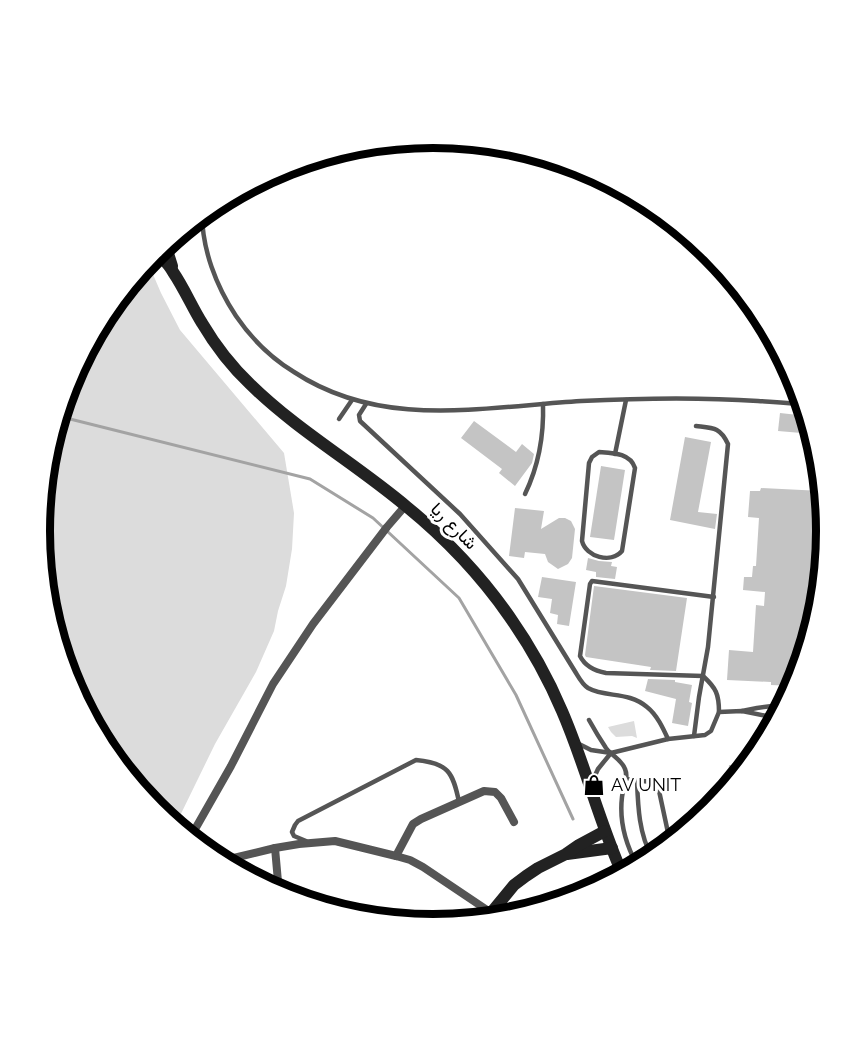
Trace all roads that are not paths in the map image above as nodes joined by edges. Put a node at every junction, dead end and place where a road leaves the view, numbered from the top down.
1 (203, 224) edge
2 (168, 254) edge
3 (163, 259) edge
4 (173, 270) junction
5 (352, 400) junction
6 (626, 400) junction
7 (366, 404) junction
8 (543, 404) junction
9 (794, 404) edge
10 (339, 419) dead end
11 (696, 426) dead end
12 (615, 454) junction
13 (525, 494) dead end
14 (406, 505) junction
15 (714, 597) junction
16 (703, 676) junction
17 (772, 706) dead end
18 (719, 711) junction
19 (742, 711) junction
20 (767, 716) edge
21 (589, 720) dead end
22 (694, 736) junction
23 (669, 739) junction
24 (574, 741) junction
25 (611, 753) junction
26 (626, 779) junction
27 (637, 781) junction
28 (590, 788) junction
29 (459, 802) junction
30 (514, 822) dead end
31 (194, 830) edge
32 (605, 831) junction
33 (668, 832) edge
34 (310, 843) junction
35 (275, 848) junction
36 (612, 848) junction
37 (647, 848) edge
38 (566, 854) junction
39 (396, 856) junction
40 (633, 856) edge
41 (234, 858) edge
42 (619, 865) edge
43 (278, 880) edge
44 (494, 908) edge
45 (481, 910) edge

1 - 5 lane
2 - 4 main road
3 - 4 main road
4 - 14 main road, شارع ريا
5 - 7 lane
5 - 10 lane
6 - 8 lane
6 - 9 lane
6 - 12 lane
7 - 8 lane
7 - 23 lane
8 - 13 lane
11 - 15 lane
12 - 12 lane
14 - 24 main road, شارع ريا
14 - 31 street
15 - 16 lane
15 - 16 lane
16 - 18 lane
16 - 22 lane
17 - 19 lane
18 - 19 lane
18 - 22 lane
19 - 20 lane
21 - 25 lane
22 - 23 lane
23 - 25 lane
24 - 25 lane
24 - 28 main road, شارع ريا
25 - 26 lane
25 - 28 lane
26 - 27 lane
26 - 40 lane
27 - 33 lane
27 - 37 lane
28 - 32 main road, شارع ريا
29 - 30 street
29 - 34 lane
29 - 39 street
32 - 36 main road, شارع ريا
32 - 38 main road
34 - 35 street
34 - 39 street
35 - 41 street
35 - 43 street
36 - 38 main road
36 - 42 main road, شارع ريا
38 - 44 main road
39 - 45 street

